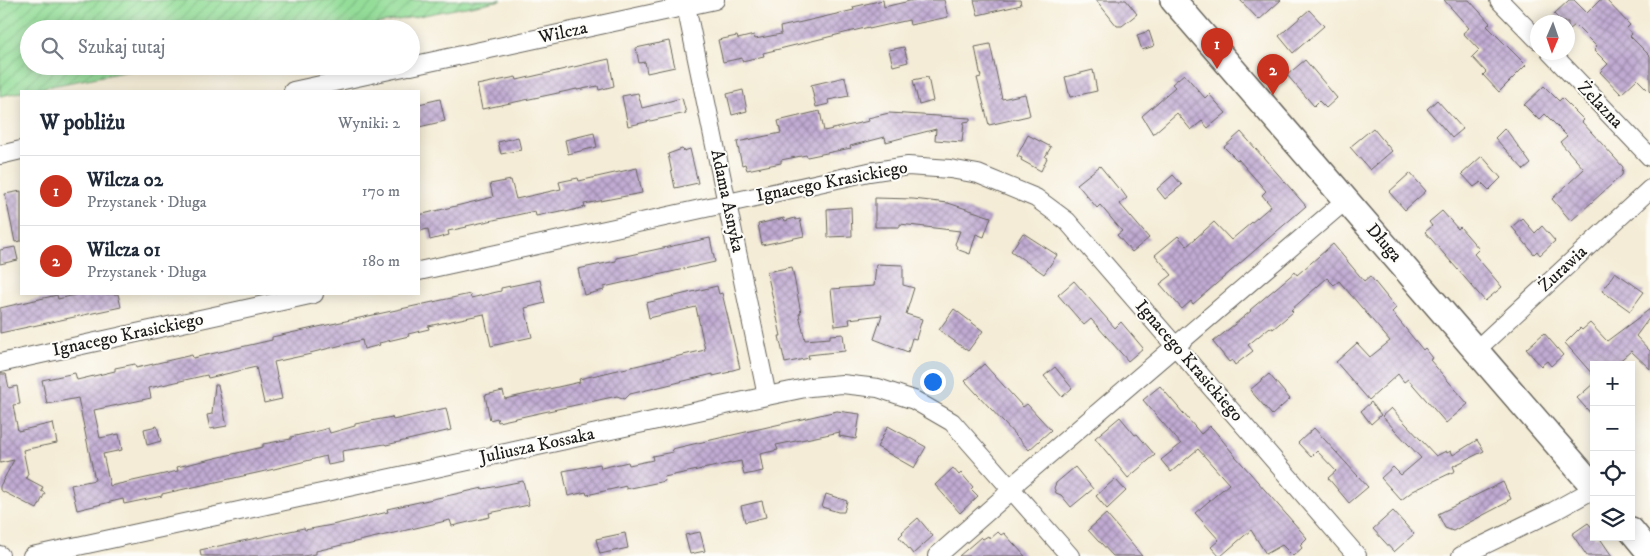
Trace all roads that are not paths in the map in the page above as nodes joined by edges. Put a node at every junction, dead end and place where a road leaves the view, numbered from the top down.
1 (715, 0) edge
2 (1173, 0) edge
3 (1499, 0) edge
4 (686, 6) junction
5 (1530, 32) edge
6 (1558, 60) edge
7 (420, 64) edge
8 (368, 75) edge
9 (298, 90) edge
10 (20, 150) edge
11 (0, 154) edge
12 (1650, 157) edge
13 (1650, 189) edge
14 (1346, 200) junction
15 (727, 203) junction
16 (420, 271) edge
17 (309, 295) edge
18 (1176, 346) junction
19 (1476, 350) junction
20 (0, 363) edge
21 (768, 396) junction
22 (1590, 483) edge
23 (1011, 488) junction
24 (1590, 490) edge
25 (1635, 535) edge
26 (1650, 553) edge
27 (32, 556) edge
28 (937, 556) edge
29 (1070, 556) edge
30 (1358, 556) edge
31 (1460, 556) edge

1 - 4 street, Wilcza
2 - 14 street, Długa
3 - 5 street
4 - 7 street, Wilcza
4 - 15 street, Adama Asnyka
6 - 12 street, Żelazna
8 - 9 street, Wilcza
10 - 11 street
13 - 19 street, Żurawia
14 - 18 street
14 - 19 street, Długa
15 - 16 street, Ignacego Krasickiego
15 - 18 street, Ignacego Krasickiego
15 - 21 street, Adama Asnyka
17 - 20 street, Ignacego Krasickiego
18 - 23 street
18 - 30 street, Ignacego Krasickiego
19 - 22 street, Długa
21 - 23 street, Juliusza Kossaka
21 - 27 street, Juliusza Kossaka
23 - 28 street
23 - 29 street, Juliusza Kossaka
24 - 31 street
25 - 26 street

